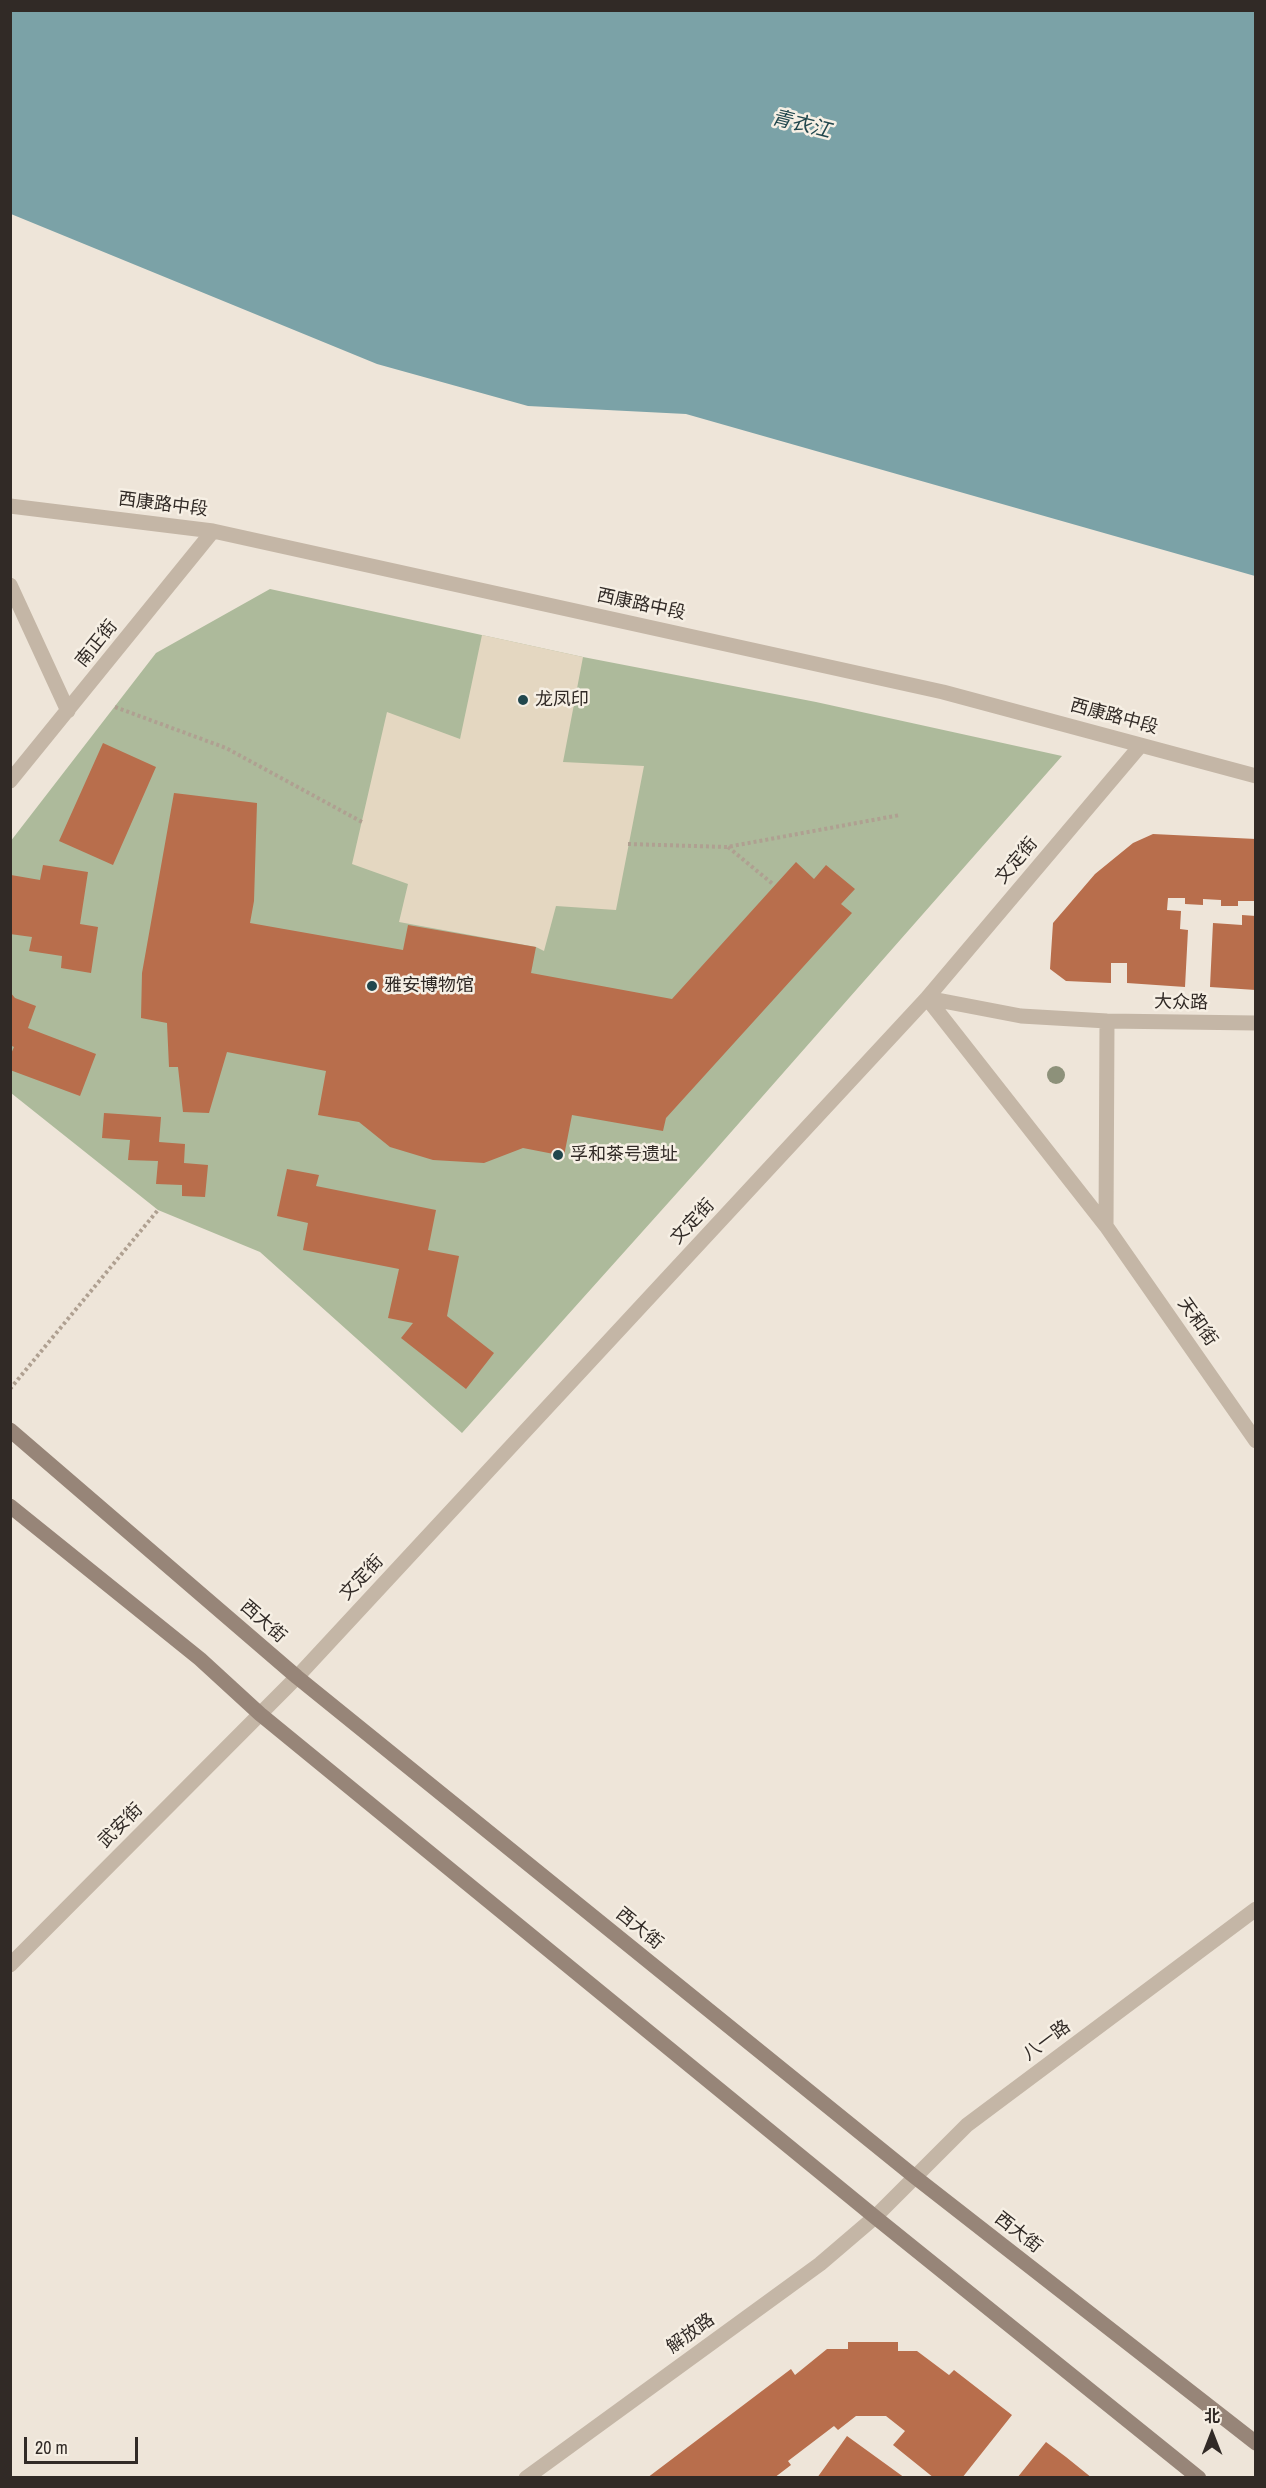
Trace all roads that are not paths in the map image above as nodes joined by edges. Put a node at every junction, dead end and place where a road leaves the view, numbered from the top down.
1 (10, 506) edge
2 (213, 531) junction
3 (10, 585) edge
4 (68, 711) junction
5 (1141, 745) junction
6 (1256, 776) edge
7 (10, 781) edge
8 (927, 998) junction
9 (1107, 1021) junction
10 (1256, 1023) edge
11 (1106, 1226) junction
12 (10, 1430) edge
13 (1256, 1441) edge
14 (10, 1506) edge
15 (297, 1677) junction
16 (260, 1714) junction
17 (1256, 1910) edge
18 (10, 1965) edge
19 (915, 2177) junction
20 (875, 2217) junction
21 (1256, 2443) edge
22 (526, 2478) edge
23 (1199, 2478) edge

1 - 2 street, 西康路中段
2 - 4 street, 南正街
2 - 5 street, 西康路中段
3 - 4 street
4 - 7 street, 南正街
5 - 6 street, 西康路中段
5 - 8 street, 文定街
8 - 9 street, 大众路
8 - 11 street, 天和街
8 - 15 street, 文定街
9 - 10 street, 大众路
9 - 11 street
11 - 13 street, 天和街
12 - 15 main road, 西大街
14 - 16 main road
15 - 16 street, 文定街
15 - 19 main road, 西大街
16 - 18 street, 武安街
16 - 20 main road
17 - 19 street, 八一路
19 - 20 street, 八一路
19 - 21 main road, 西大街
20 - 22 street, 解放路
20 - 23 main road

